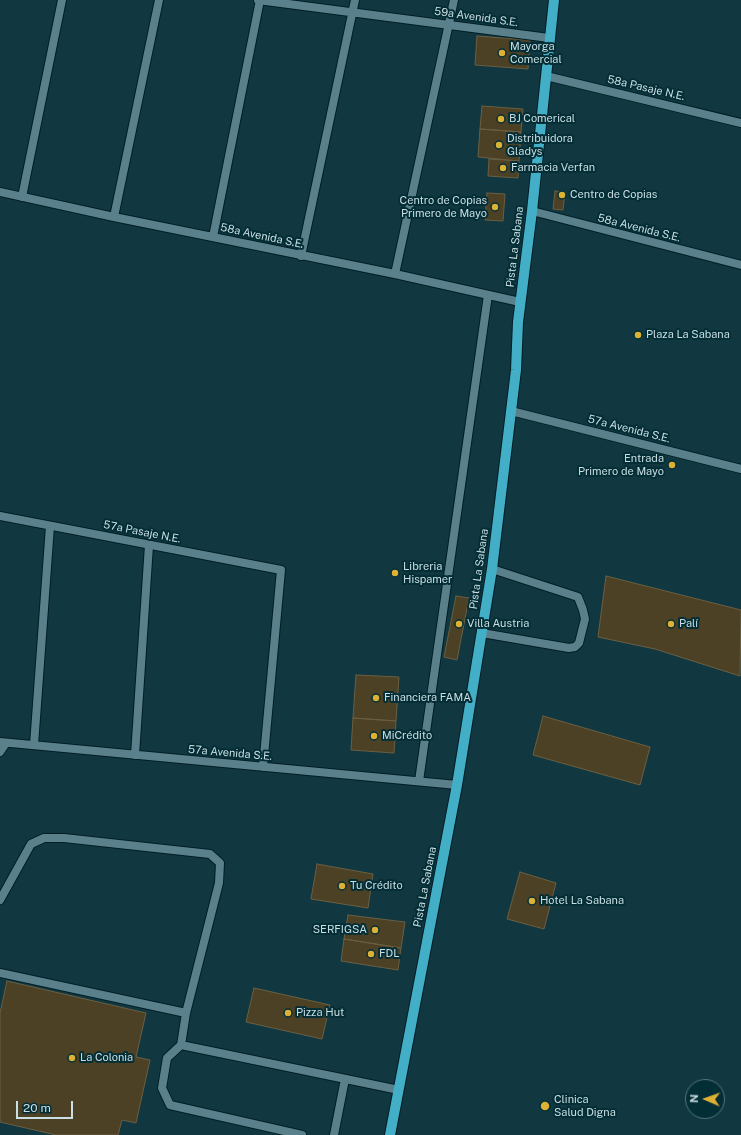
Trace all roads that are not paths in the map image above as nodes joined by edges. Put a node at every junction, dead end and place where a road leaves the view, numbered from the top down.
1 (62, 0) edge
2 (159, 0) edge
3 (259, 0) edge
4 (354, 0) edge
5 (454, 0) edge
6 (554, 0) edge
7 (352, 12) junction
8 (449, 24) junction
9 (549, 38) junction
10 (546, 76) junction
11 (741, 123) edge
12 (0, 192) edge
13 (22, 197) junction
14 (532, 211) junction
15 (114, 217) junction
16 (213, 237) junction
17 (301, 256) junction
18 (741, 265) edge
19 (396, 274) junction
20 (488, 295) junction
21 (520, 302) junction
22 (511, 411) junction
23 (741, 469) edge
24 (0, 516) edge
25 (50, 526) junction
26 (149, 545) junction
27 (492, 569) junction
28 (482, 633) junction
29 (3, 742) edge
30 (34, 745) junction
31 (0, 752) edge
32 (135, 755) junction
33 (263, 767) junction
34 (419, 781) junction
35 (457, 785) junction
36 (0, 900) edge
37 (0, 973) edge
38 (186, 1013) junction
39 (181, 1045) junction
40 (344, 1079) junction
41 (399, 1090) junction
42 (302, 1135) edge
43 (334, 1135) edge
44 (390, 1135) edge

1 - 13 street
2 - 15 street
3 - 7 street, 59a Avenida S.E.
3 - 16 street
4 - 7 street
5 - 8 street
6 - 9 main road, Pista La Sabana
7 - 8 street, 59a Avenida S.E.
7 - 17 street
8 - 9 street, 59a Avenida S.E.
8 - 19 street
9 - 10 main road, Pista La Sabana
10 - 11 street, 58a Pasaje N.E.
10 - 14 main road, Pista La Sabana
12 - 13 street, 58a Avenida S.E.
13 - 15 street, 58a Avenida S.E.
14 - 18 street, 58a Avenida S.E.
14 - 21 main road, Pista La Sabana
15 - 16 street, 58a Avenida S.E.
16 - 17 street, 58a Avenida S.E.
17 - 19 street, 58a Avenida S.E.
19 - 20 street, 58a Avenida S.E.
20 - 21 street, 58a Avenida S.E.
20 - 34 street
21 - 22 main road, Pista La Sabana
22 - 23 street, 57a Avenida S.E.
22 - 27 main road, Pista La Sabana
24 - 25 street, 57a Pasaje N.E.
25 - 26 street, 57a Pasaje N.E.
25 - 30 street
26 - 32 street
26 - 33 street, 57a Pasaje N.E.
27 - 28 main road, Pista La Sabana
27 - 28 street
28 - 35 main road, Pista La Sabana
29 - 30 street, 57a Avenida S.E.
29 - 31 street
30 - 32 street, 57a Avenida S.E.
32 - 33 street, 57a Avenida S.E.
33 - 34 street, 57a Avenida S.E.
34 - 35 street, 57a Avenida S.E.
35 - 41 main road, Pista La Sabana
36 - 38 street
37 - 38 street
38 - 39 street
39 - 40 street
39 - 42 street
40 - 41 street
40 - 43 street
41 - 44 main road, Pista La Sabana

